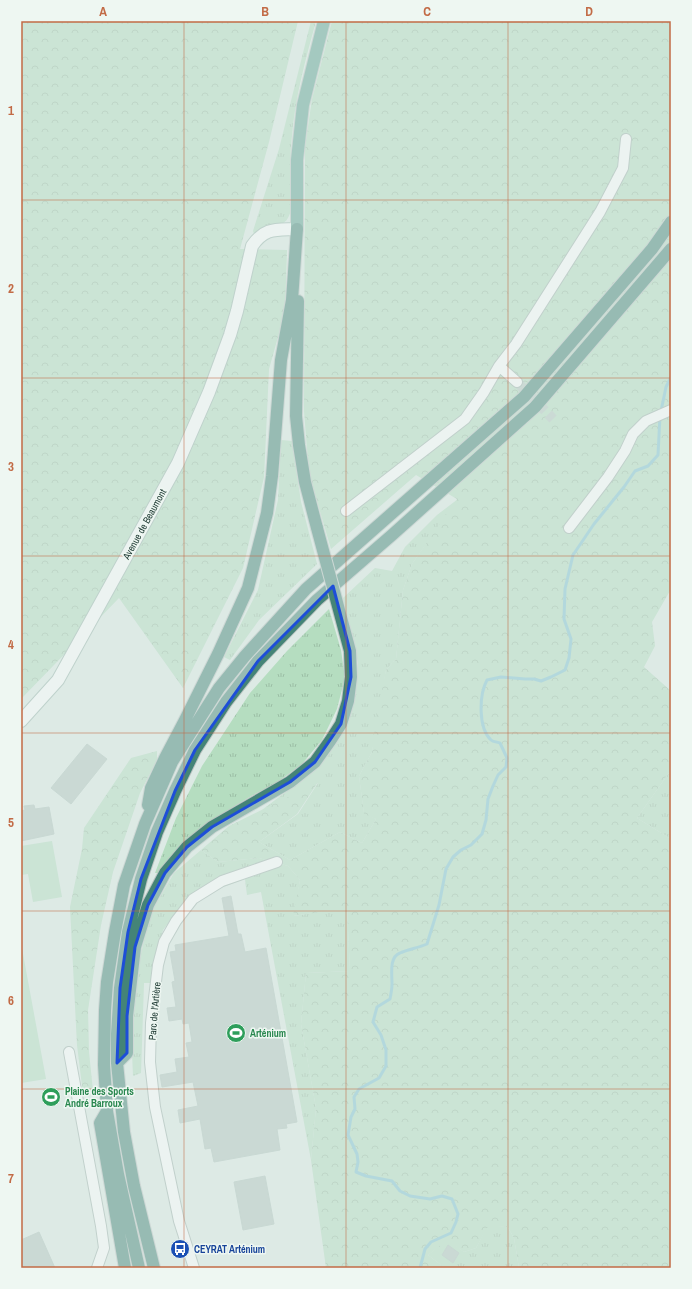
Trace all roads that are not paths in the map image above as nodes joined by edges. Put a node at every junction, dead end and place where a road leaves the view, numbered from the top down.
1 (324, 21) edge
2 (626, 139) dead end
3 (671, 222) edge
4 (297, 229) junction
5 (671, 249) edge
6 (499, 366) junction
7 (517, 382) tunnel mouth
8 (671, 410) edge
9 (346, 510) dead end
10 (570, 528) dead end
11 (21, 721) edge
12 (145, 824) junction
13 (277, 862) dead end
14 (69, 1052) dead end
15 (117, 1063) junction
16 (107, 1111) junction
17 (97, 1268) edge
18 (125, 1268) edge
19 (139, 1268) edge
20 (154, 1268) edge
21 (194, 1268) edge

1 - 4 main road
2 - 6 street
3 - 12 highway
4 - 11 main road, Avenue de Beaumont
4 - 12 highway
4 - 15 highway, bridge
5 - 15 highway
6 - 7 street
6 - 9 street
8 - 10 street
12 - 16 highway
13 - 21 street, Parc de l'Artière
14 - 17 street
15 - 20 highway
16 - 18 highway
16 - 19 highway

